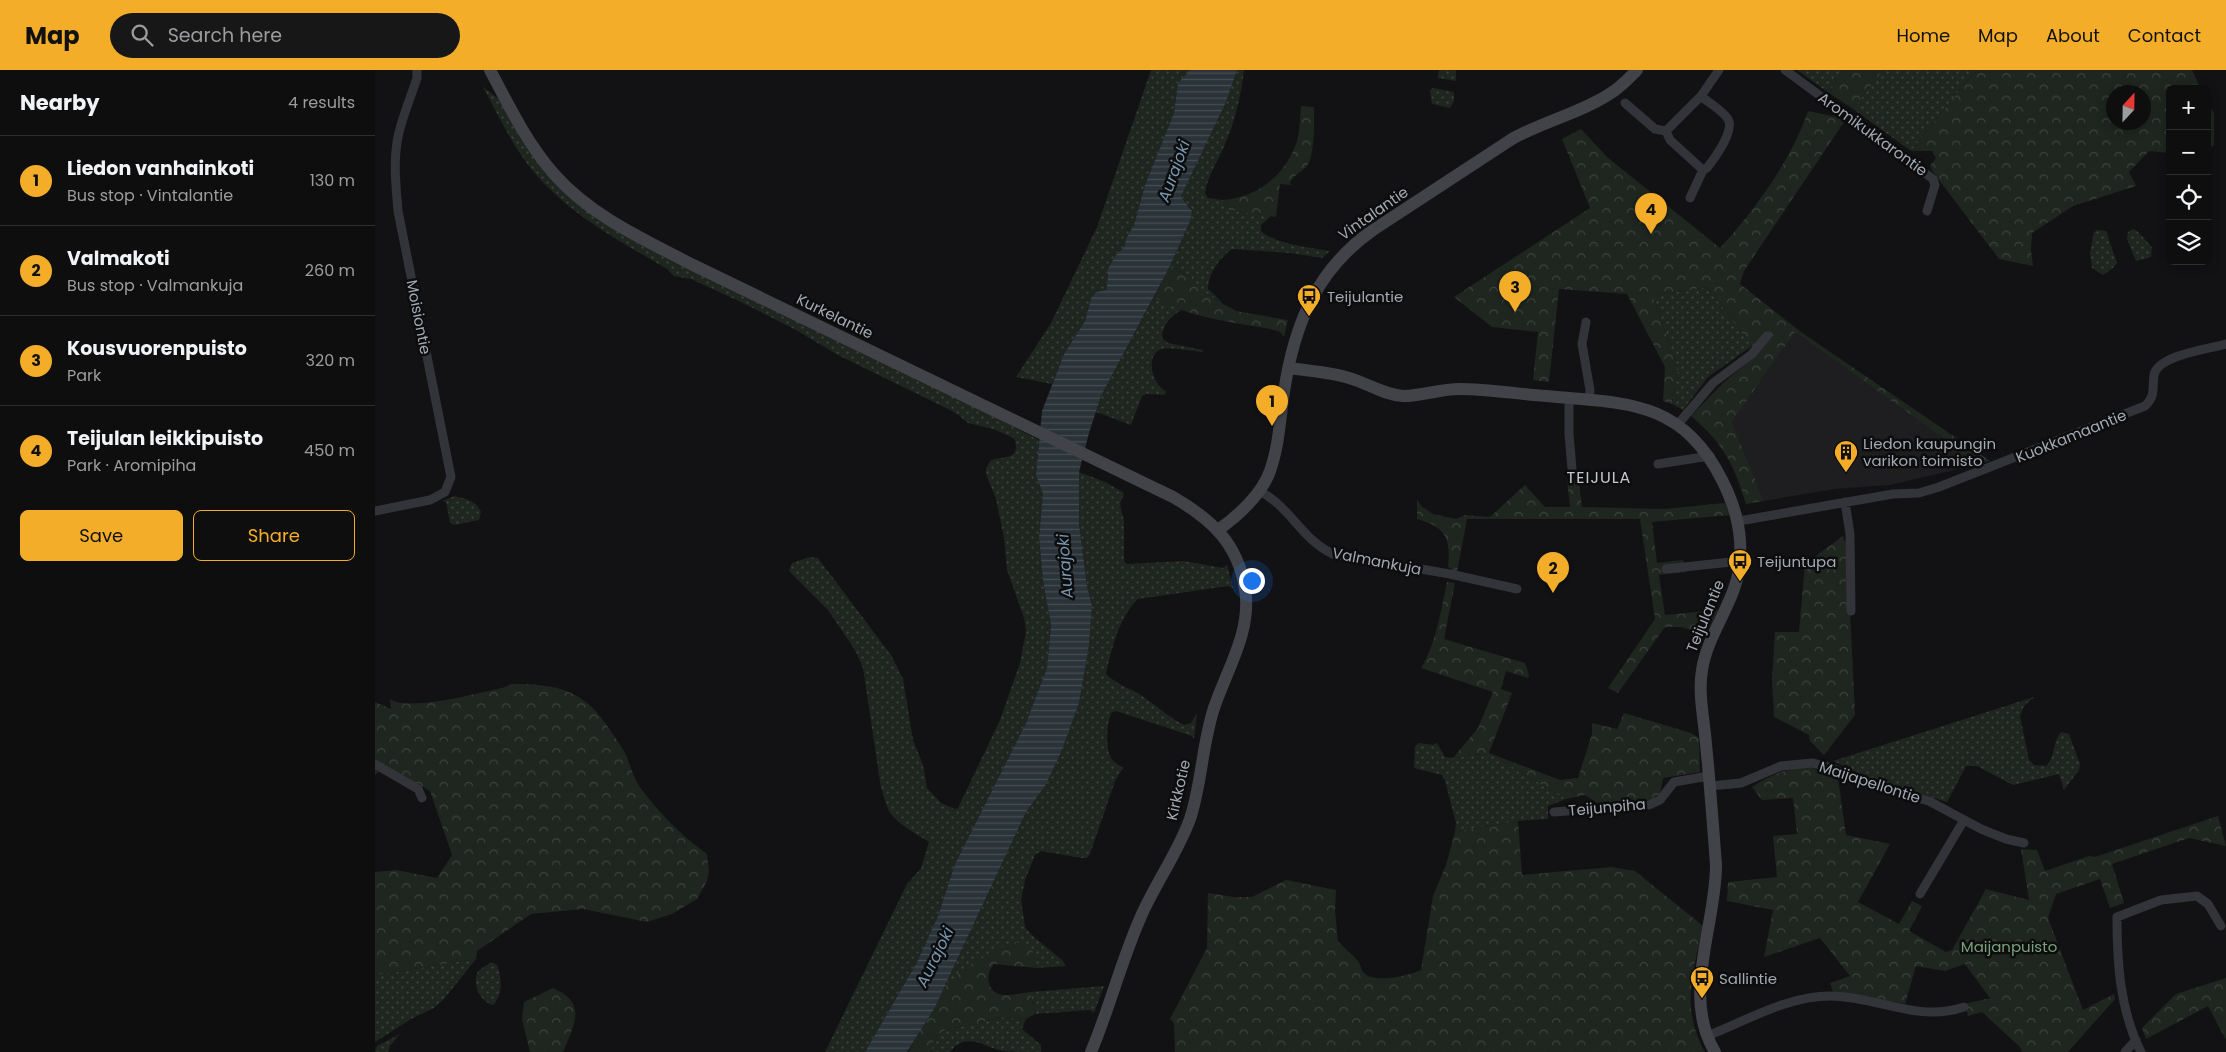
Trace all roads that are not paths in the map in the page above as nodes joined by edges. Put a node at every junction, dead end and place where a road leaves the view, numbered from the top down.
1 (417, 70) edge
2 (490, 70) edge
3 (1637, 70) edge
4 (1719, 70) edge
5 (1785, 70) edge
6 (1701, 96) junction
7 (1625, 103) dead end
8 (1666, 131) junction
9 (1703, 170) junction
10 (1691, 198) dead end
11 (1927, 211) dead end
12 (1586, 322) dead end
13 (1767, 336) dead end
14 (2226, 344) edge
15 (1289, 368) junction
16 (1569, 398) junction
17 (1589, 400) junction
18 (1681, 420) junction
19 (1710, 456) junction
20 (1658, 464) dead end
21 (1572, 469) dead end
22 (1259, 491) junction
23 (1845, 502) junction
24 (375, 511) edge
25 (1739, 521) junction
26 (1218, 530) junction
27 (1740, 561) junction
28 (1666, 568) dead end
29 (1517, 589) dead end
30 (1851, 611) dead end
31 (375, 764) edge
32 (1710, 781) junction
33 (422, 798) dead end
34 (1554, 812) dead end
35 (1964, 820) junction
36 (2024, 843) dead end
37 (1920, 894) dead end
38 (2221, 926) dead end
39 (1965, 1007) dead end
40 (1707, 1036) junction
41 (2136, 1040) junction
42 (1091, 1052) edge
43 (1715, 1052) edge
44 (2125, 1052) edge
45 (2141, 1052) edge

1 - 24 street, Moisiontie
2 - 26 street, Kurkelantie
3 - 15 street, Vintalantie
4 - 6 street
5 - 11 street, Aromikukkarontie
6 - 8 street
6 - 9 street
7 - 8 street
8 - 9 street
9 - 10 street
12 - 17 street
13 - 18 street
14 - 23 street, Kuokkamaantie
15 - 16 street, Teijulantie
15 - 22 street, Vintalantie
16 - 17 street, Teijulantie
16 - 21 street
17 - 18 street, Teijulantie
18 - 19 street, Teijulantie
19 - 20 street
19 - 25 street, Teijulantie
22 - 26 street, Vintalantie
22 - 29 street, Valmankuja
23 - 25 street, Kuokkamaantie
23 - 30 street
25 - 27 street, Teijulantie
26 - 42 street, Kirkkotie
27 - 28 street
27 - 32 street, Teijulantie
31 - 33 street
32 - 34 street, Teijunpiha
32 - 35 street, Maijapellontie
32 - 40 street, Teijulantie
35 - 36 street, Maijapellontie
35 - 37 street
38 - 41 street
39 - 40 street
40 - 43 street, Teijulantie
41 - 44 street
41 - 45 street

